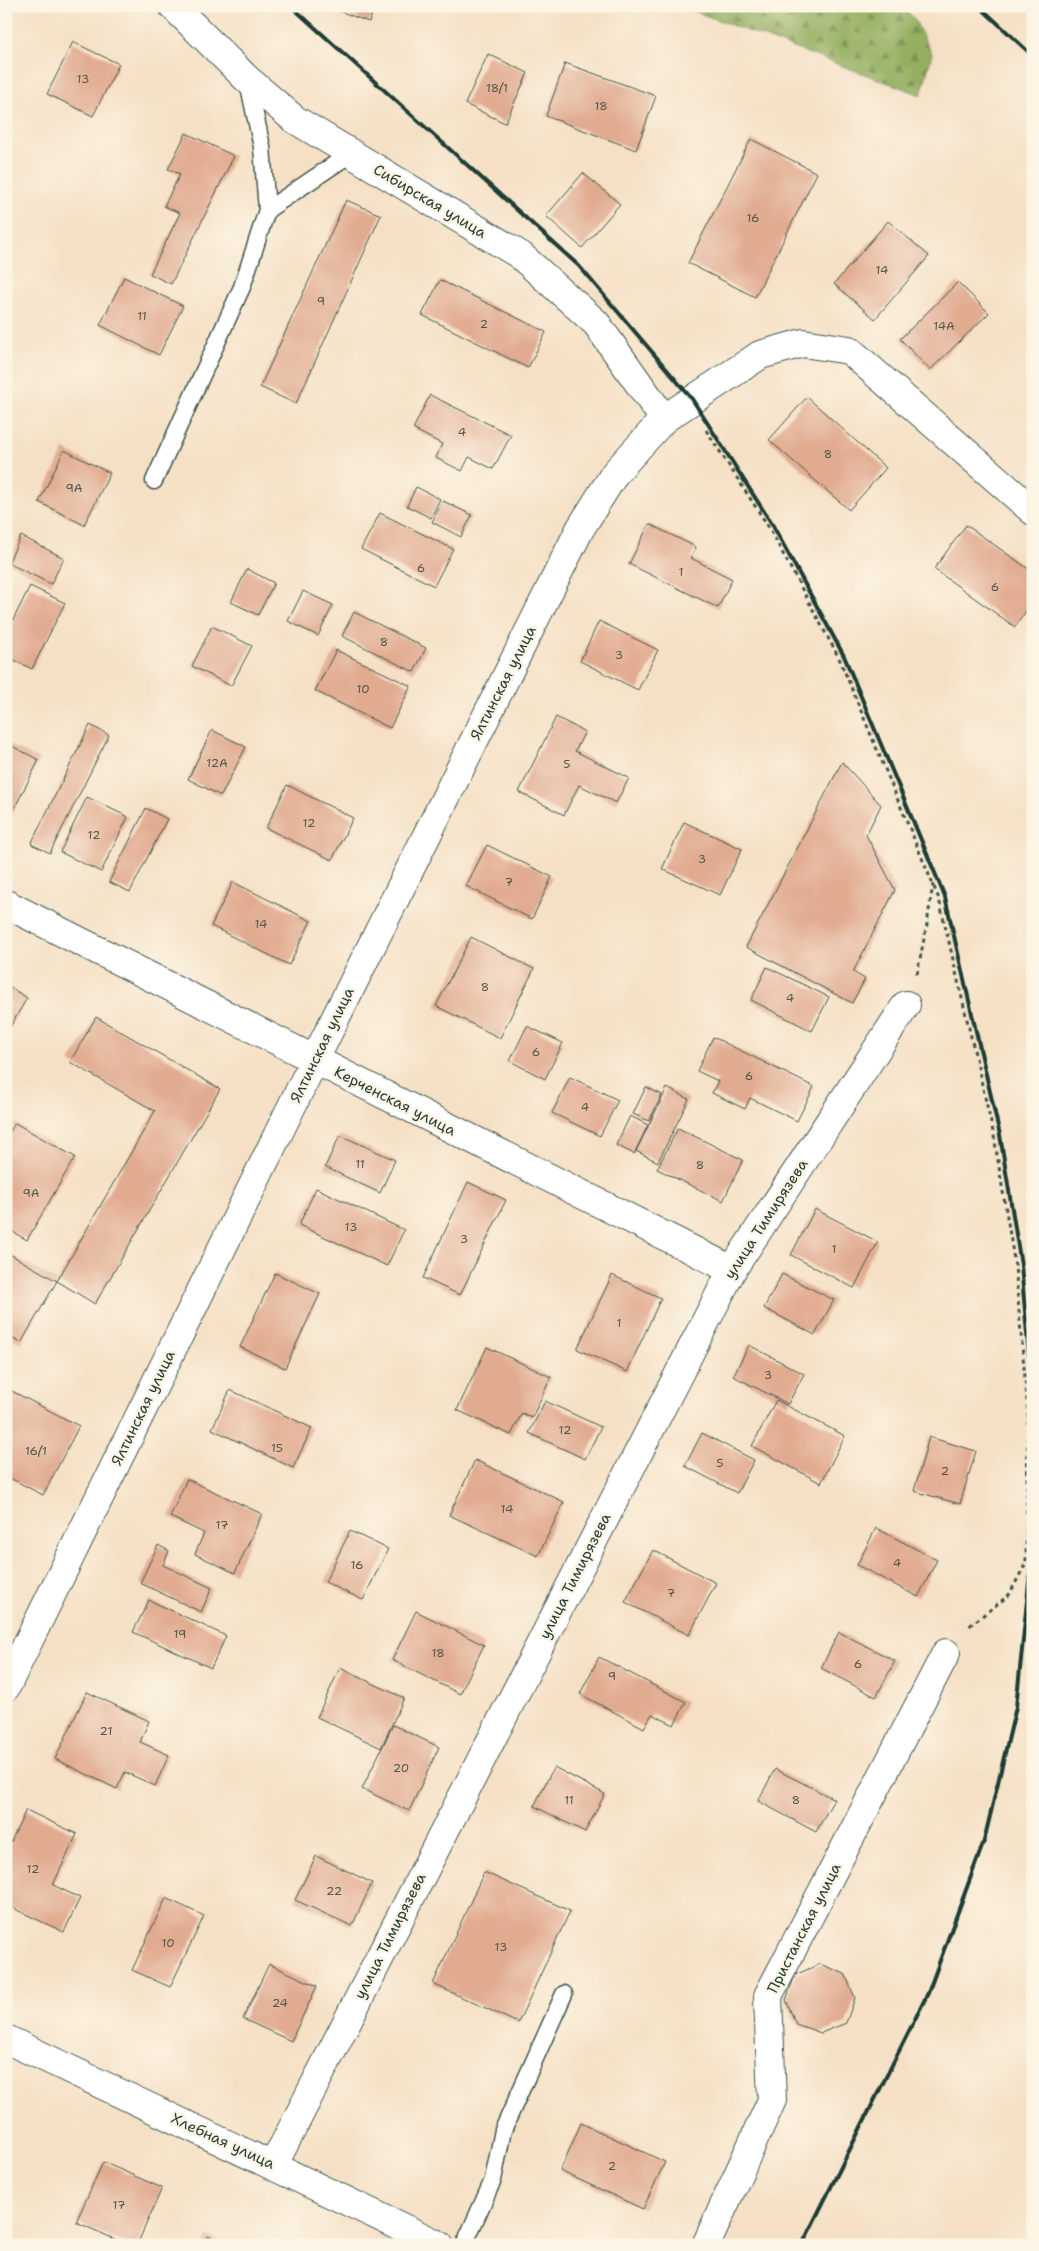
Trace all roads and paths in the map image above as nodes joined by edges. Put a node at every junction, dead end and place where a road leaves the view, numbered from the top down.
1 (173, 6) edge
2 (247, 79) junction
3 (350, 154) junction
4 (267, 210) junction
5 (664, 419) junction
6 (154, 481) dead end
7 (1033, 511) edge
8 (933, 883) dead end
9 (6, 904) edge
10 (906, 1005) joint
11 (314, 1061) junction
12 (732, 1270) junction
13 (946, 1653) dead end
14 (6, 1686) edge
15 (564, 1994) dead end
16 (6, 2039) edge
17 (274, 2164) junction
18 (439, 2245) edge
19 (464, 2245) edge
20 (706, 2245) edge

1 - 2 street, Сибирская улица
2 - 3 street, Сибирская улица
2 - 4 lane
3 - 4 lane
3 - 5 street, Сибирская улица
4 - 6 lane
5 - 7 street, Ялтинская улица
5 - 11 street, Ялтинская улица
8 - 10 path
9 - 11 street, Керченская улица
10 - 12 street, улица Тимирязева
11 - 12 street, Керченская улица
11 - 14 street, Ялтинская улица
12 - 17 street, улица Тимирязева
13 - 20 street, Пристанская улица
15 - 19 lane
16 - 17 street, Хлебная улица
17 - 18 street, Хлебная улица

